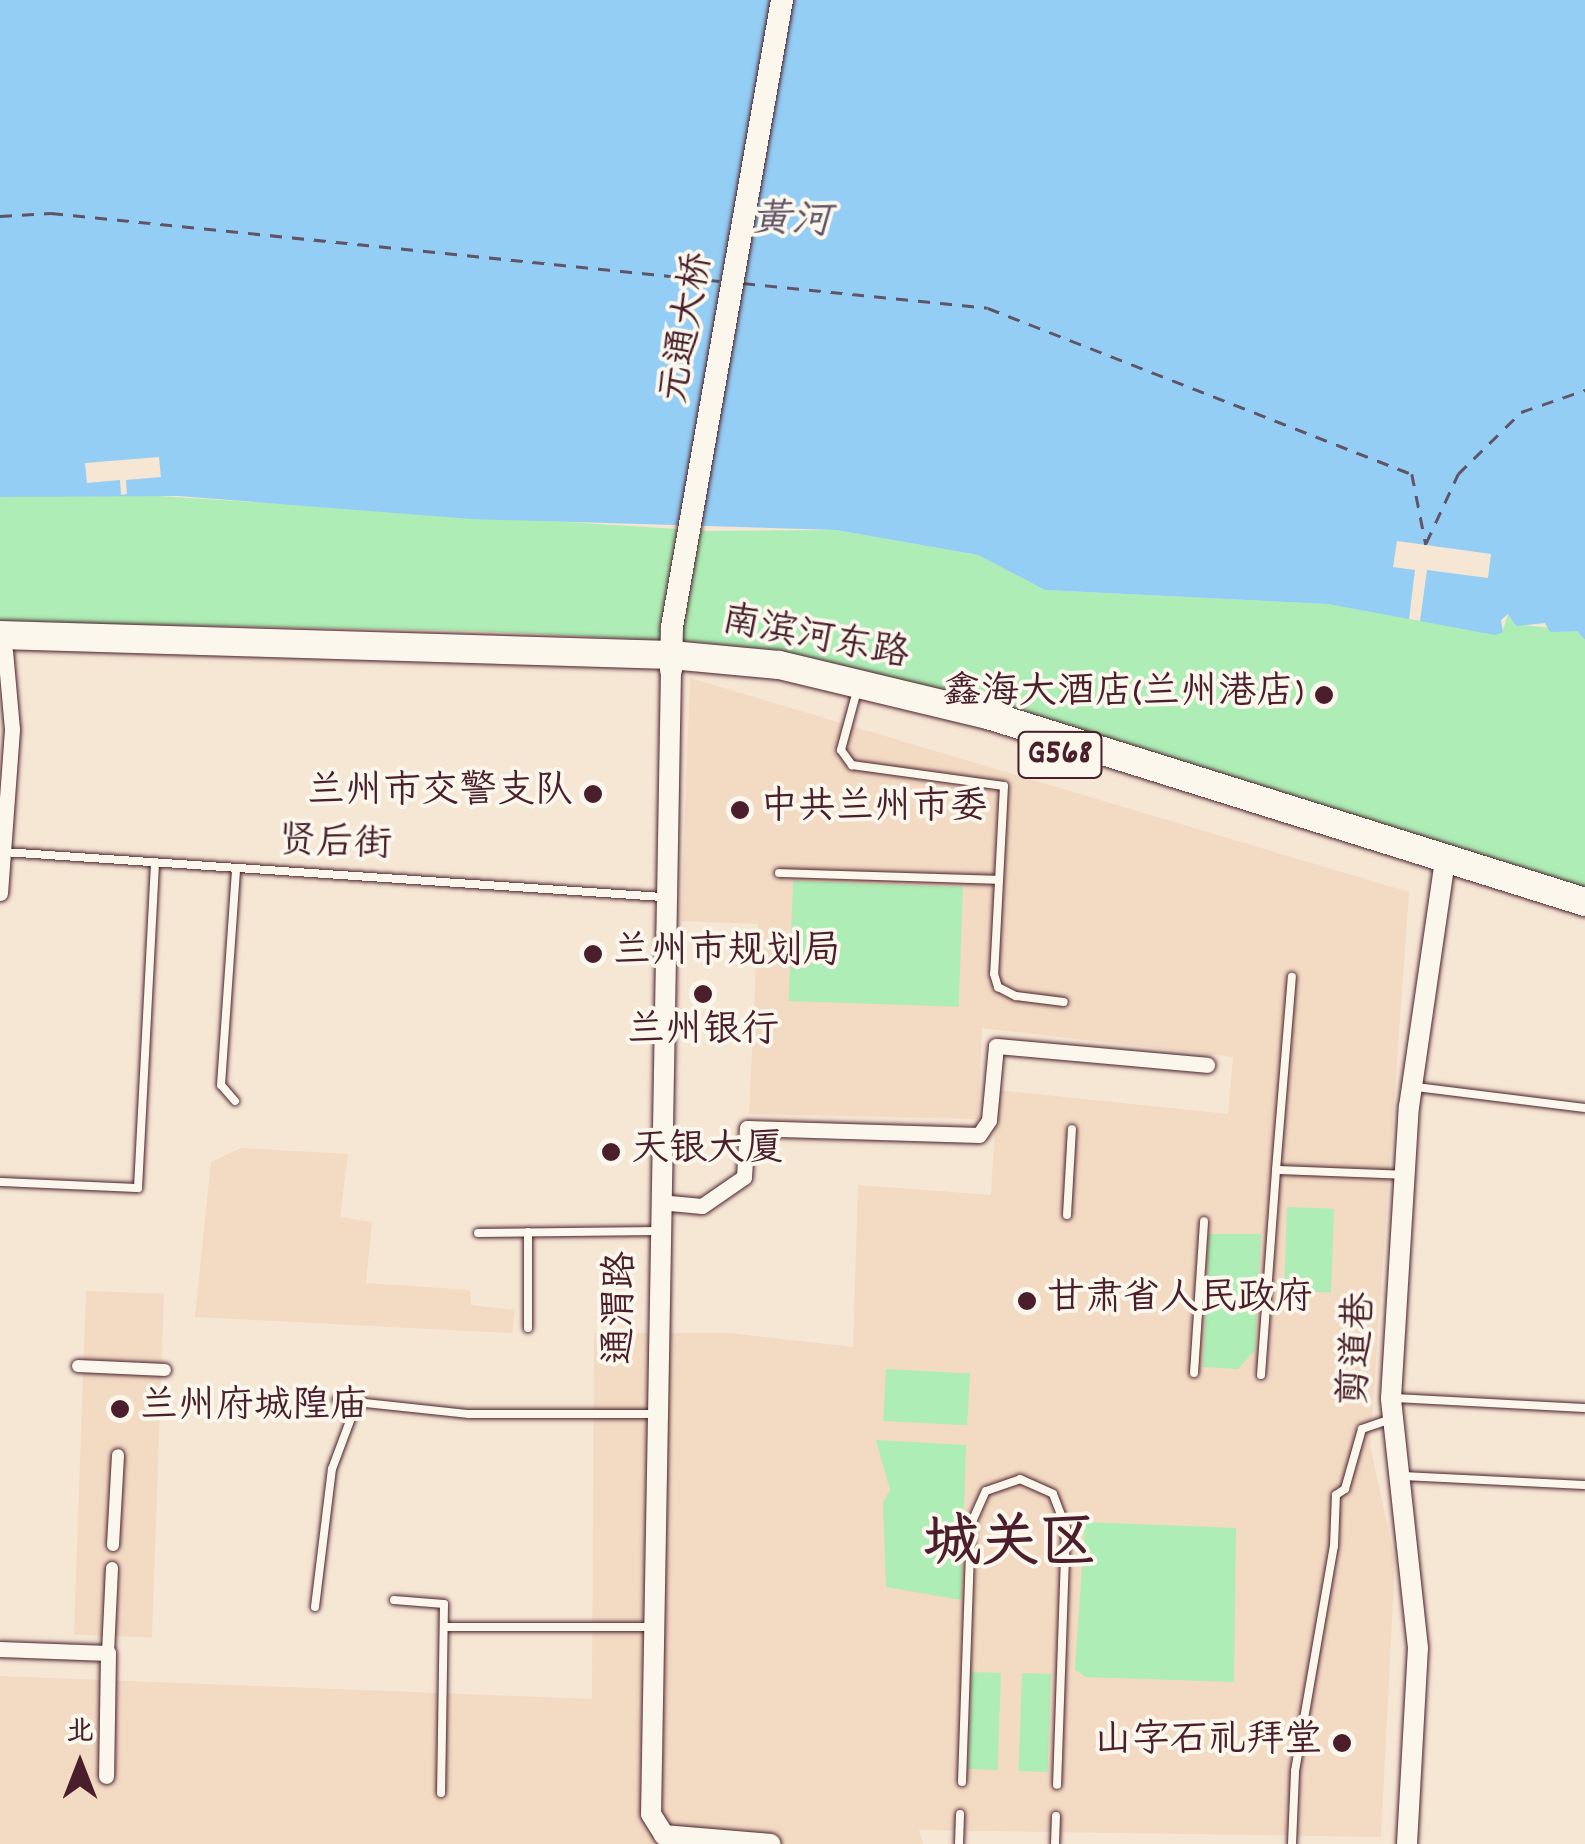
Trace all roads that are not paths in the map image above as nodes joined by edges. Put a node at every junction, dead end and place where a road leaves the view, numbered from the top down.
1 (782, 0) edge
2 (2, 646) edge
3 (672, 650) junction
4 (855, 698) junction
5 (4, 852) junction
6 (1444, 865) junction
7 (156, 866) junction
8 (236, 870) junction
9 (779, 873) dead end
10 (999, 880) junction
11 (0, 893) edge
12 (662, 896) junction
13 (1585, 902) edge
14 (1585, 916) edge
15 (1292, 978) dead end
16 (1064, 1002) dead end
17 (1207, 1065) dead end
18 (1412, 1086) junction
19 (235, 1101) dead end
20 (1585, 1108) edge
21 (1072, 1129) dead end
22 (1276, 1170) junction
23 (1406, 1175) junction
24 (0, 1182) edge
25 (659, 1202) junction
26 (1067, 1215) dead end
27 (1204, 1221) dead end
28 (659, 1231) junction
29 (478, 1232) dead end
30 (528, 1232) junction
31 (528, 1328) dead end
32 (78, 1366) dead end
33 (165, 1370) dead end
34 (1194, 1373) dead end
35 (1261, 1376) dead end
36 (337, 1400) dead end
37 (357, 1402) junction
38 (1391, 1408) junction
39 (1585, 1408) edge
40 (657, 1414) junction
41 (118, 1455) dead end
42 (1398, 1476) junction
43 (1585, 1484) edge
44 (114, 1545) dead end
45 (112, 1568) dead end
46 (394, 1600) dead end
47 (315, 1607) dead end
48 (444, 1627) junction
49 (654, 1627) junction
50 (0, 1649) edge
51 (108, 1653) junction
52 (106, 1776) dead end
53 (962, 1782) dead end
54 (1057, 1784) dead end
55 (440, 1793) dead end
56 (960, 1814) dead end
57 (1056, 1816) dead end
58 (771, 1844) edge
59 (959, 1844) edge
60 (1055, 1844) edge
61 (1292, 1844) edge
62 (1406, 1844) edge

1 - 3 main road, 元通大桥
2 - 3 highway, 南滨河东路 / G568
2 - 5 street
3 - 4 highway, 南滨河东路 / G568
3 - 6 highway, 南滨河东路 / G568
3 - 12 street, 通渭路
4 - 6 highway, 南滨河东路 / G568
4 - 10 lane
5 - 7 lane, 贤后街
5 - 11 street
6 - 13 highway, 南滨河东路 / G568
6 - 14 highway, 南滨河东路 / G568
6 - 18 street, 剪道巷
7 - 8 lane, 贤后街
7 - 24 lane
8 - 12 lane, 贤后街
8 - 19 lane
9 - 10 lane
10 - 16 lane
12 - 25 street, 通渭路
15 - 22 lane
17 - 25 street
18 - 20 lane
18 - 23 street, 剪道巷
21 - 26 lane
22 - 23 lane
22 - 35 lane
23 - 38 street, 剪道巷
25 - 28 street, 通渭路
27 - 34 lane
28 - 30 lane
28 - 40 street, 通渭路
29 - 30 lane
30 - 31 lane
32 - 33 street
36 - 37 lane
37 - 40 lane
37 - 47 lane
38 - 39 lane
38 - 42 street, 剪道巷
38 - 61 lane
40 - 49 street, 通渭路
41 - 44 street
42 - 43 lane
42 - 62 street, 剪道巷
45 - 51 street
46 - 48 lane
48 - 49 lane
48 - 55 lane
49 - 58 street, 通渭路
50 - 51 street
51 - 52 street
53 - 54 lane
56 - 59 lane
57 - 60 lane

